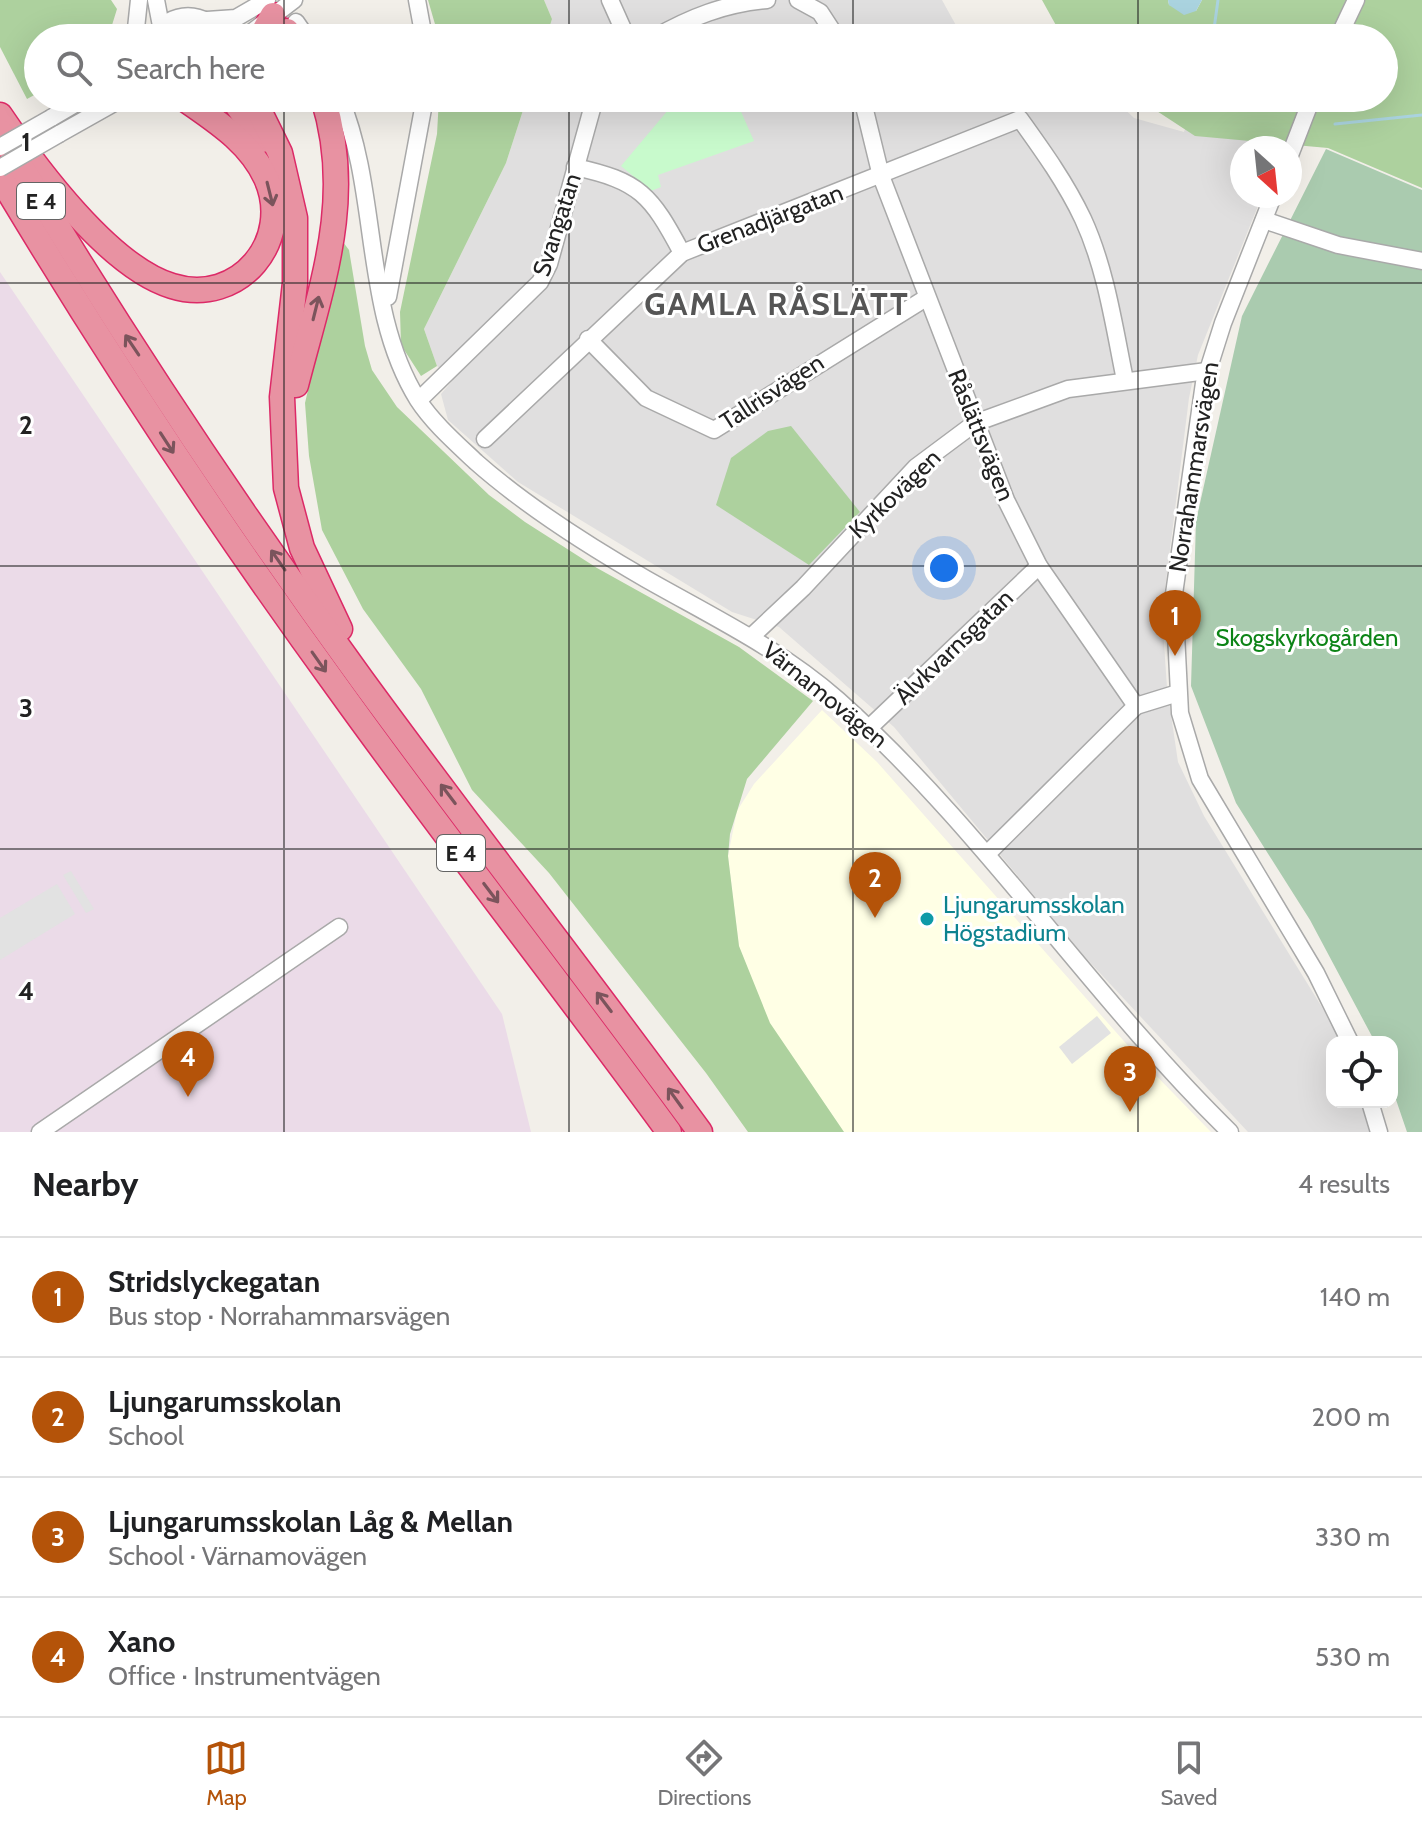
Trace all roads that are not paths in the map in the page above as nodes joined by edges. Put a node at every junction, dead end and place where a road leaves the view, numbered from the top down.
1 (139, 0) edge
2 (156, 0) edge
3 (178, 0) edge
4 (294, 0) edge
5 (417, 0) edge
6 (610, 0) edge
7 (767, 0) edge
8 (1356, 0) edge
9 (804, 2) edge
10 (201, 18) junction
11 (136, 24) edge
12 (157, 24) edge
13 (166, 24) edge
14 (208, 24) edge
15 (287, 24) edge
16 (421, 24) edge
17 (621, 24) edge
18 (678, 24) edge
19 (828, 24) edge
20 (1345, 24) edge
21 (61, 112) edge
22 (98, 112) edge
23 (201, 112) edge
24 (242, 112) edge
25 (260, 112) edge
26 (326, 112) edge
27 (344, 112) edge
28 (422, 112) edge
29 (591, 112) edge
30 (865, 112) edge
31 (1307, 112) edge
32 (0, 115) edge
33 (0, 132) edge
34 (1297, 136) edge
35 (0, 147) edge
36 (575, 167) junction
37 (0, 168) edge
38 (286, 175) junction
39 (881, 176) junction
40 (0, 177) edge
41 (0, 195) edge
42 (1268, 208) edge
43 (400, 217) junction
44 (1264, 220) junction
45 (373, 247) junction
46 (682, 253) junction
47 (1422, 261) edge
48 (64, 284) junction
49 (926, 298) junction
50 (385, 314) junction
51 (588, 339) junction
52 (1207, 371) junction
53 (1125, 380) junction
54 (419, 400) junction
55 (975, 423) junction
56 (283, 438) junction
57 (485, 439) dead end
58 (1039, 566) junction
59 (752, 636) junction
60 (1178, 693) junction
61 (1136, 706) junction
62 (388, 715) junction
63 (869, 728) junction
64 (987, 854) junction
65 (339, 927) dead end
66 (1347, 1036) edge
67 (1372, 1108) edge
68 (40, 1132) edge
69 (666, 1132) edge
70 (700, 1132) edge
71 (1230, 1132) edge
72 (1379, 1132) edge

1 - 11 street
2 - 12 street
3 - 10 street
4 - 15 street
5 - 16 street
6 - 17 street
7 - 18 street
8 - 20 street
9 - 19 street
10 - 13 street
10 - 14 street
10 - 15 street
21 - 35 street, bridge
22 - 37 street, bridge
23 -> 32 highway
24 - 38 highway
25 - 38 highway
56 -> 26 highway
27 - 45 street, Värnamovägen
28 - 43 street, Värnamovägen
29 - 36 street, Svangatan
30 - 39 street, Råslättsvägen
31 - 34 street
62 -> 33 highway, E 4
36 - 46 street
36 - 54 street, Svangatan
38 - 56 highway
39 - 46 street, Grenadjärgatan
39 - 49 street, Råslättsvägen
39 - 53 street, Grenadjärgatan
40 - 48 highway, E 4
41 - 48 highway
42 - 44 street, Norrahammarsvägen
43 - 45 street
43 - 50 street, Värnamovägen
44 - 47 street
44 - 52 street, Norrahammarsvägen
45 - 50 street, Värnamovägen
46 - 51 street, Grenadjärgatan
48 -> 69 highway, E 4
49 - 51 street, Tallrisvägen
49 - 55 street, Råslättsvägen
50 - 54 street, Värnamovägen
51 - 57 street, Grenadjärgatan
52 - 53 street, Kyrkovägen
52 - 60 street, Norrahammarsvägen
53 - 55 street, Kyrkovägen
54 - 59 street, Värnamovägen
55 - 58 street, Råslättsvägen
55 - 59 street, Kyrkovägen
56 - 62 highway
58 - 61 street, Råslättsvägen
58 - 63 street, Älvkvarnsgatan
59 - 63 street, Värnamovägen
60 - 61 street
60 - 66 street, Norrahammarsvägen
61 - 64 street
70 -> 62 highway, E 4
63 - 64 street, Värnamovägen
64 - 71 street, Värnamovägen
65 - 68 street
67 - 72 street

